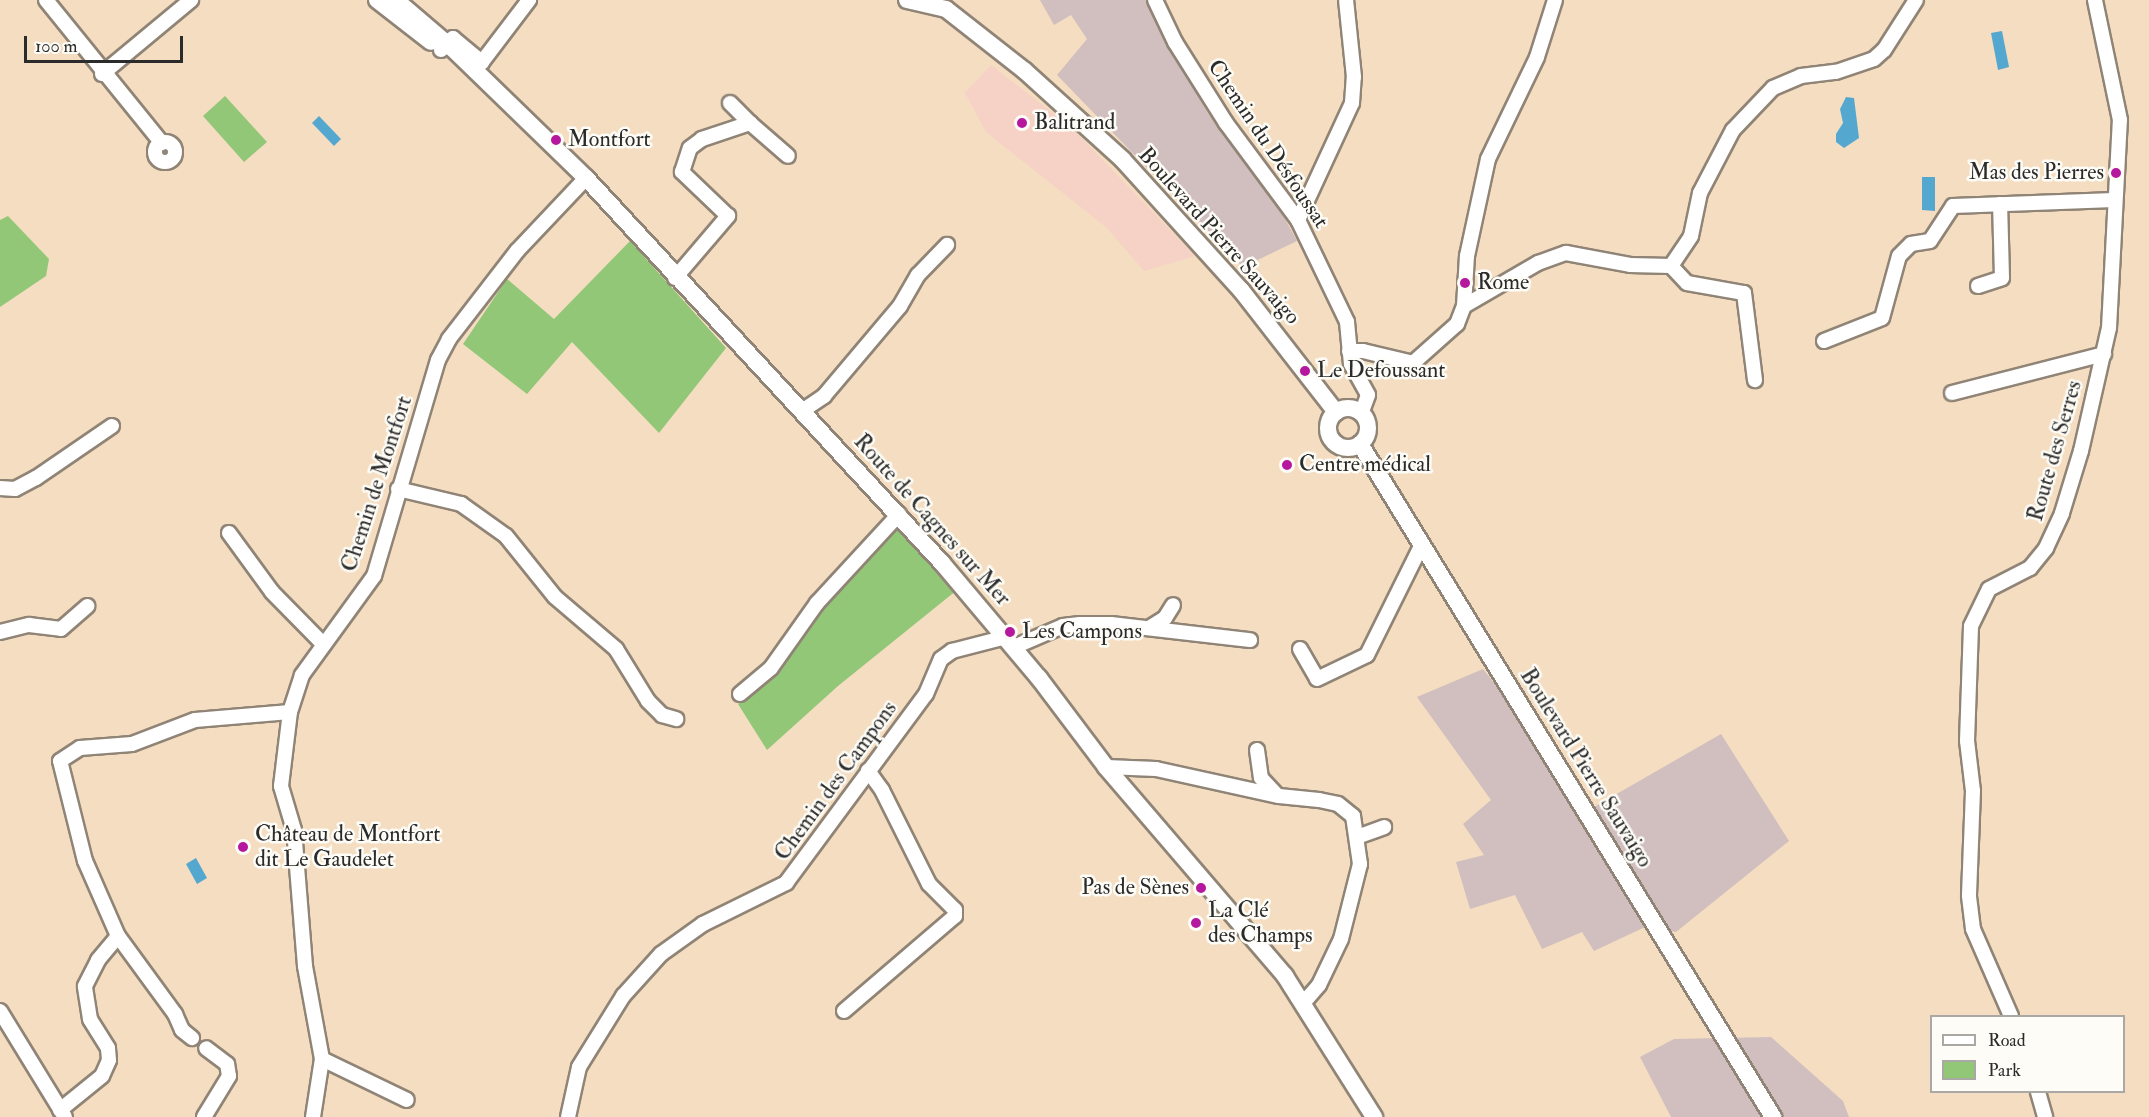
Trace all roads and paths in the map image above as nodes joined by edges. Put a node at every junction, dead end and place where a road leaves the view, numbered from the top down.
1 (46, 0) edge
2 (191, 0) edge
3 (377, 0) edge
4 (385, 0) edge
5 (396, 0) edge
6 (529, 0) edge
7 (907, 0) edge
8 (1155, 0) edge
9 (1346, 0) edge
10 (1555, 0) edge
11 (1916, 0) edge
12 (2095, 0) edge
13 (936, 3) edge
14 (414, 29) junction
15 (445, 47) junction
16 (102, 74) junction
17 (730, 103) dead end
18 (750, 123) junction
19 (162, 143) dead end
20 (788, 156) dead end
21 (586, 178) junction
22 (2114, 200) junction
23 (2000, 204) junction
24 (1298, 220) junction
25 (947, 245) dead end
26 (1671, 266) junction
27 (675, 278) junction
28 (1978, 286) dead end
29 (1464, 306) junction
30 (1824, 341) dead end
31 (1349, 351) junction
32 (2104, 354) junction
33 (1755, 380) dead end
34 (1952, 393) dead end
35 (802, 411) junction
36 (1336, 412) junction
37 (1361, 414) junction
38 (112, 426) dead end
39 (1360, 444) junction
40 (0, 488) edge
41 (398, 489) junction
42 (899, 514) junction
43 (229, 534) dead end
44 (1422, 544) junction
45 (1173, 605) dead end
46 (87, 606) dead end
47 (1149, 628) junction
48 (0, 632) edge
49 (1250, 640) dead end
50 (1010, 642) junction
51 (324, 645) junction
52 (1300, 649) dead end
53 (740, 694) dead end
54 (290, 712) junction
55 (675, 719) dead end
56 (1257, 750) dead end
57 (1106, 767) junction
58 (868, 771) junction
59 (1279, 796) junction
60 (1384, 827) dead end
61 (1357, 837) junction
62 (118, 936) junction
63 (1304, 1002) junction
64 (0, 1011) edge
65 (844, 1011) dead end
66 (2010, 1015) edge
67 (192, 1038) dead end
68 (206, 1048) dead end
69 (322, 1059) junction
70 (2038, 1093) edge
71 (407, 1100) dead end
72 (62, 1113) edge
73 (204, 1117) edge
74 (313, 1117) edge
75 (568, 1117) edge
76 (1374, 1117) edge
77 (1773, 1117) edge
78 (2045, 1117) edge

1 - 16 street
2 - 16 street
3 - 14 main road, Route de Cagnes sur Mer
4 - 14 main road
5 - 15 main road, Route de Cagnes sur Mer
6 - 15 street
7 - 13 main road
8 - 24 street, Chemin du Désfoussat
9 - 24 street
10 - 29 street
11 - 26 street
12 - 22 street, Route des Serres
13 - 36 main road, Boulevard Pierre Sauvaigo
14 - 15 main road, Route de Cagnes sur Mer
15 - 21 main road, Route de Cagnes sur Mer
16 - 19 street
17 - 18 street
18 - 20 street
18 - 27 street
21 - 27 main road, Route de Cagnes sur Mer
21 - 41 street, Chemin de Montfort
22 - 23 street
22 - 32 street, Route des Serres
23 - 28 street
23 - 30 street
24 - 31 street, Chemin du Désfoussat
25 - 35 street
26 - 29 street
26 - 33 street
27 - 35 main road, Route de Cagnes sur Mer
29 - 31 street
31 - 37 street, Chemin du Désfoussat
32 - 34 street
32 - 66 street, Route des Serres
35 - 42 main road, Route de Cagnes sur Mer
36 - 37 main road
36 - 39 main road
37 - 39 main road
38 - 40 street
39 - 44 main road, Boulevard Pierre Sauvaigo
41 - 51 street, Chemin de Montfort
41 - 55 street
42 - 50 main road, Route de Cagnes sur Mer
42 - 53 street
43 - 51 street
44 - 52 street
44 - 77 main road, Boulevard Pierre Sauvaigo
45 - 47 street
46 - 48 street
47 - 49 street, Chemin des Campons
47 - 50 street, Chemin des Campons
50 - 57 main road, Route de Cagnes sur Mer
50 - 58 street, Chemin des Campons
51 - 54 street, Chemin de Montfort
54 - 62 street
54 - 69 street, Chemin de Montfort
56 - 59 street
57 - 59 street
57 - 63 main road, Route de Cagnes sur Mer
58 - 65 street
58 - 75 street, Chemin des Campons
59 - 61 street
60 - 61 street
61 - 63 street
62 - 67 street
62 - 72 street
63 - 76 main road, Route de Cagnes sur Mer
64 - 72 street
68 - 73 street
69 - 71 street
69 - 74 street, Chemin de Montfort
70 - 78 street

